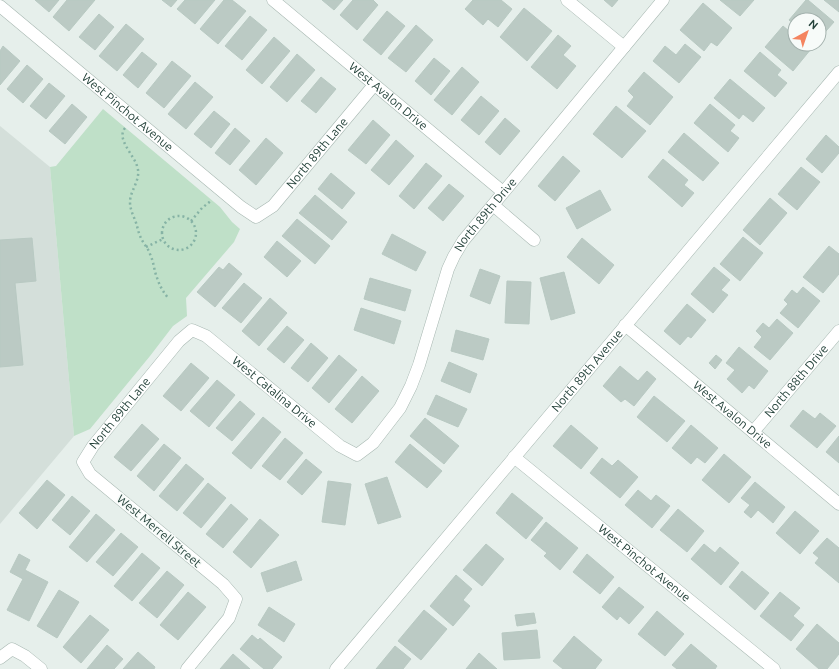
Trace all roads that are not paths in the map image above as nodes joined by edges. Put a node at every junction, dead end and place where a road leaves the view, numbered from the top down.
1 (273, 0) edge
2 (567, 0) edge
3 (663, 0) edge
4 (0, 6) edge
5 (624, 47) junction
6 (839, 72) edge
7 (374, 85) junction
8 (503, 192) junction
9 (493, 205) junction
10 (256, 217) joint
11 (534, 240) dead end
12 (625, 325) junction
13 (192, 330) joint
14 (839, 331) edge
15 (753, 432) junction
16 (357, 455) joint
17 (514, 457) junction
18 (83, 462) joint
19 (839, 504) edge
20 (0, 658) edge
21 (41, 669) edge
22 (187, 669) edge
23 (336, 669) edge
24 (774, 669) edge

1 - 7 street, West Avalon Drive
2 - 5 street
3 - 5 street, North 89th Drive
4 - 10 street, West Pinchot Avenue
5 - 8 street, North 89th Drive
6 - 12 street, North 89th Avenue
7 - 8 street, West Avalon Drive
7 - 10 street, North 89th Lane
8 - 9 street, North 89th Drive
9 - 11 street
9 - 16 street, North 89th Drive
12 - 15 street, West Avalon Drive
12 - 17 street, North 89th Avenue
13 - 16 street, West Catalina Drive
13 - 18 street, North 89th Lane
14 - 15 street, North 88th Drive
15 - 19 street, West Avalon Drive
17 - 23 street, North 89th Avenue
17 - 24 street, West Pinchot Avenue
18 - 22 street, West Merrell Street
20 - 21 street

